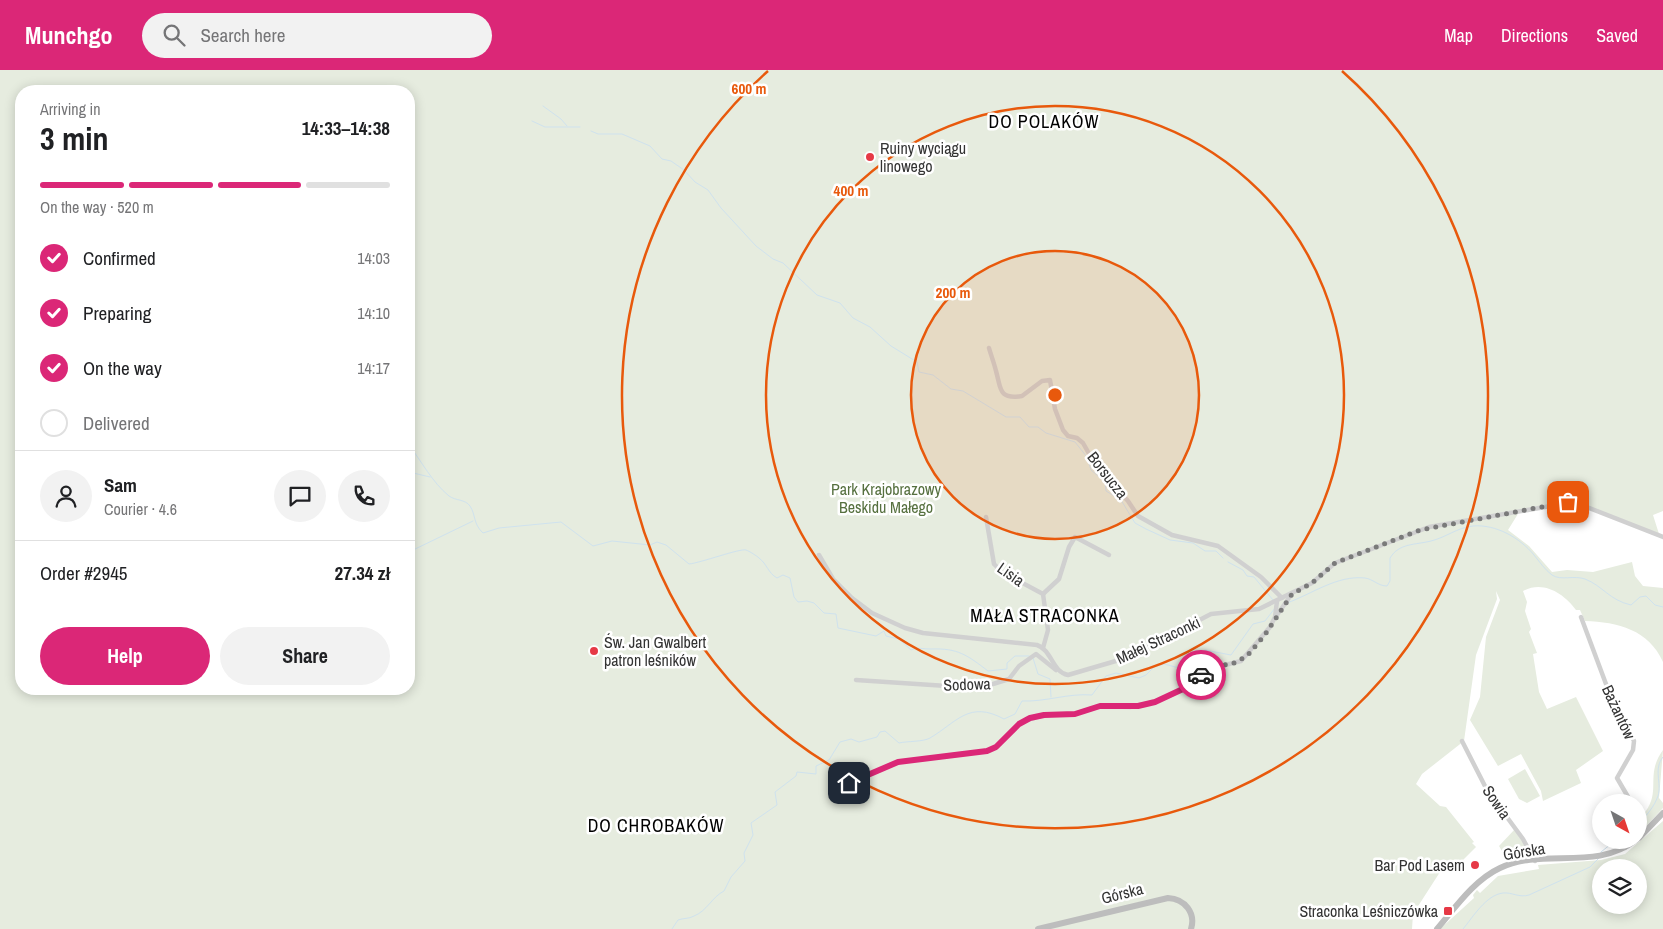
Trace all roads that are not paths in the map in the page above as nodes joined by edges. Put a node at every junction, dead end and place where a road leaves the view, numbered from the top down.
1 (989, 348) dead end
2 (986, 517) dead end
3 (1663, 537) edge
4 (819, 555) dead end
5 (1109, 555) dead end
6 (1043, 594) junction
7 (1292, 594) junction
8 (1279, 601) junction
9 (1275, 615) junction
10 (1582, 617) dead end
11 (1043, 648) junction
12 (1060, 672) junction
13 (856, 680) dead end
14 (1462, 741) dead end
15 (849, 783) dead end
16 (1626, 794) edge
17 (1663, 812) edge
18 (1648, 828) edge
19 (1622, 849) edge
20 (1535, 861) junction
21 (1038, 929) edge
22 (1191, 929) edge
23 (1437, 929) edge

1 - 8 street, Borsucza
2 - 6 street, Lisia
3 - 7 street, Małej Straconki
4 - 11 street
5 - 6 street, Lisia
6 - 11 street, Lisia
7 - 8 street, Małej Straconki
7 - 9 street
8 - 9 street
8 - 12 street, Małej Straconki
9 - 15 street
10 - 16 street, Bażantów
11 - 12 street
12 - 13 street, Sodowa
14 - 20 street, Sowia
17 - 18 street, Górska
19 - 20 street, Górska
20 - 23 street, Górska
21 - 22 street, Górska

